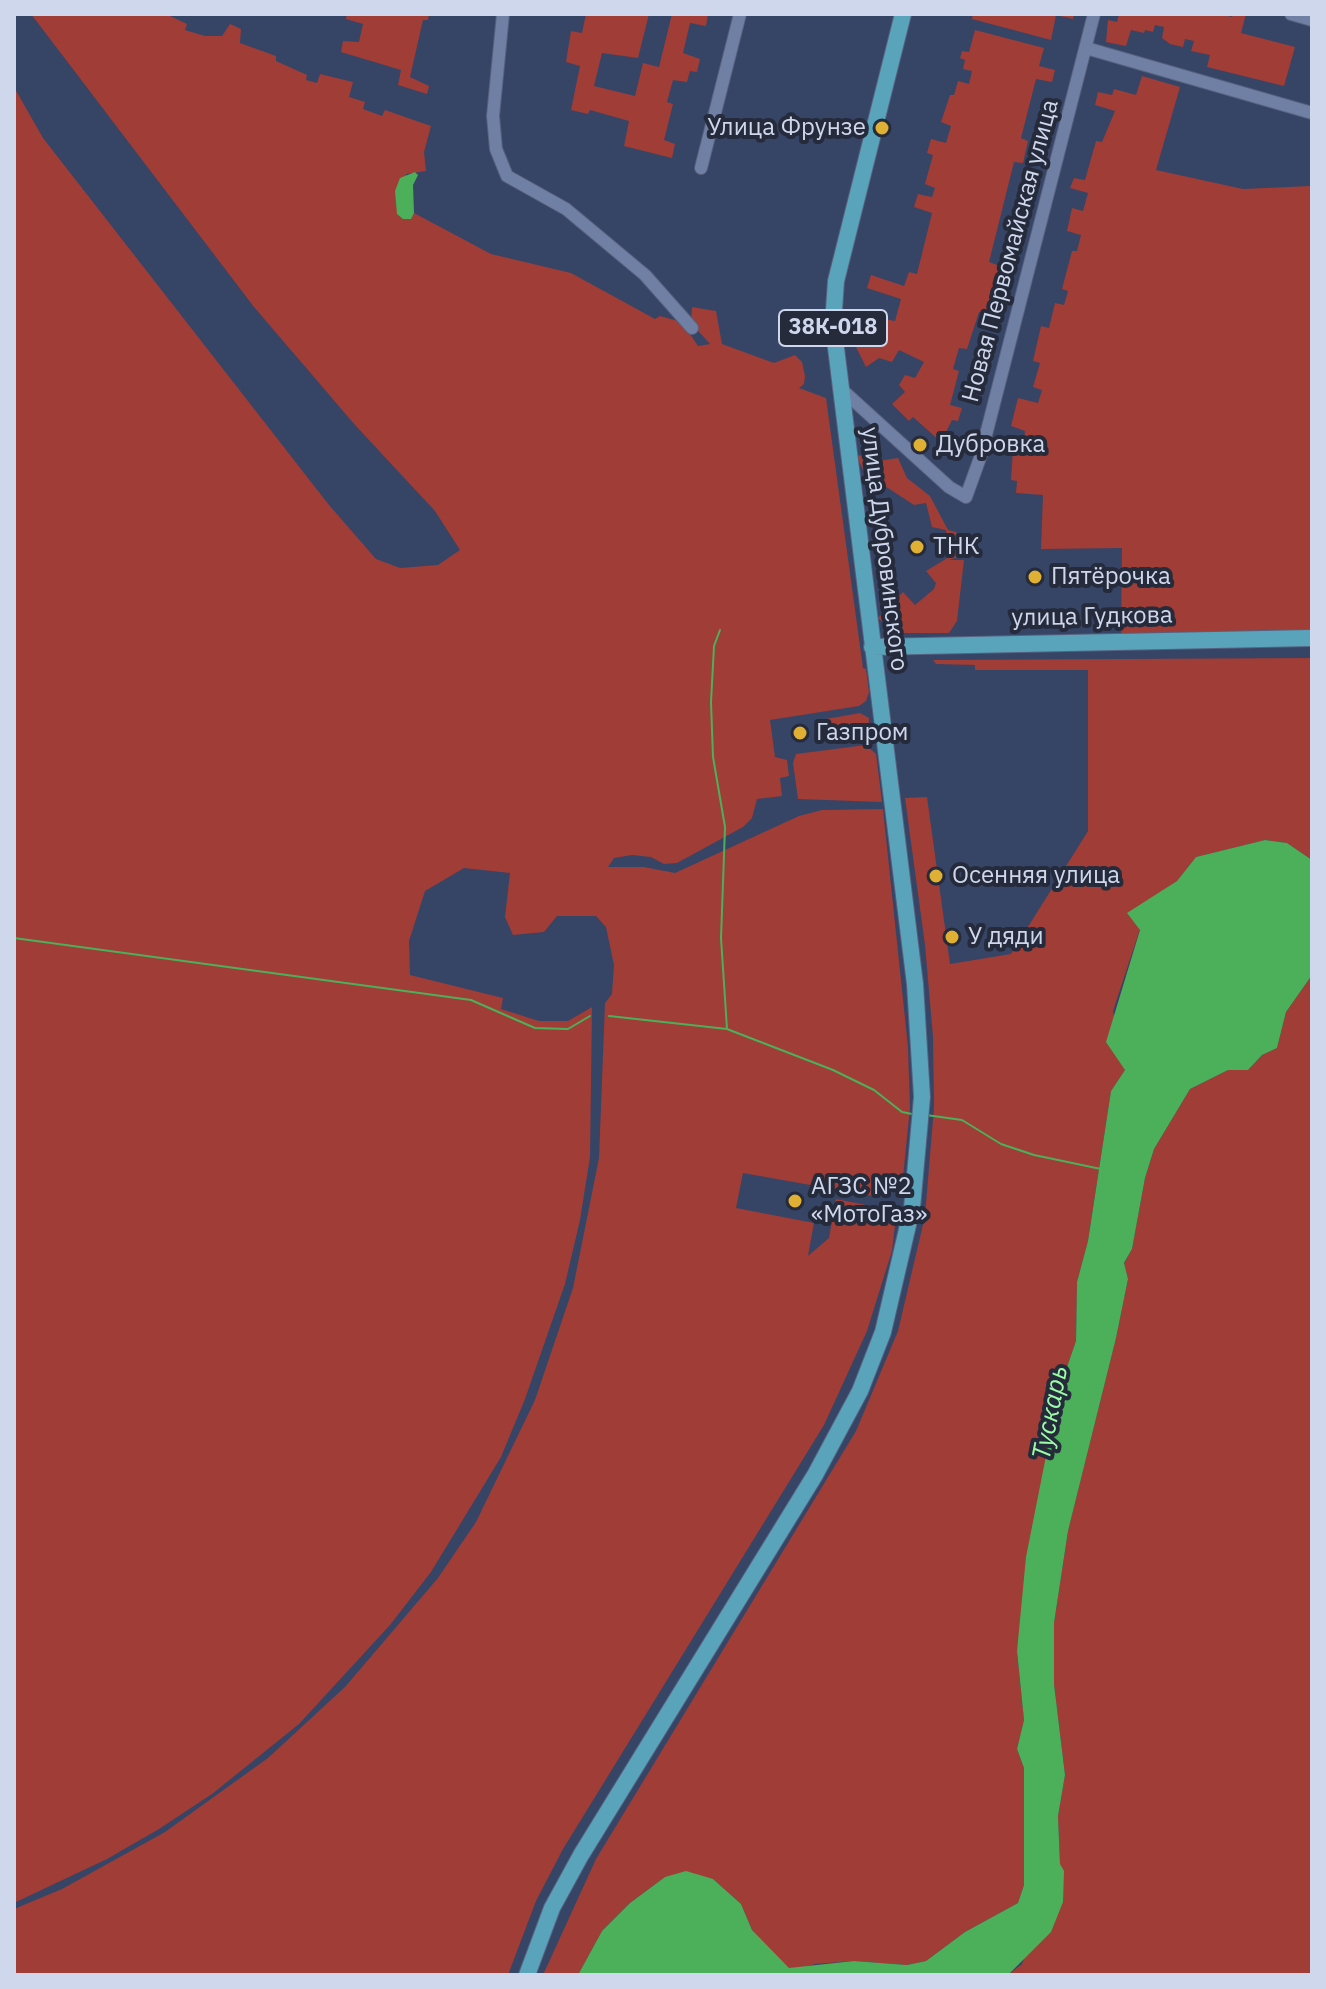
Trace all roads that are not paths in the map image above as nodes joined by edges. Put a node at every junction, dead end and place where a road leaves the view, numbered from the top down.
1 (503, 14) edge
2 (740, 14) edge
3 (1094, 14) edge
4 (1291, 14) edge
5 (901, 15) edge
6 (1312, 20) edge
7 (1086, 48) junction
8 (1312, 113) edge
9 (701, 168) dead end
10 (692, 328) dead end
11 (840, 388) junction
12 (1312, 638) edge
13 (872, 647) junction
14 (527, 1975) edge

1 - 10 street
2 - 9 street
3 - 7 street, Новая Первомайская улица
4 - 6 street
5 - 11 main road, улица Дубровинского / 38К-018
7 - 8 street
7 - 11 street, Новая Первомайская улица
11 - 13 main road, улица Дубровинского / 38К-018
12 - 13 main road, улица Гудкова
13 - 14 main road, улица Дубровинского / 38К-018

